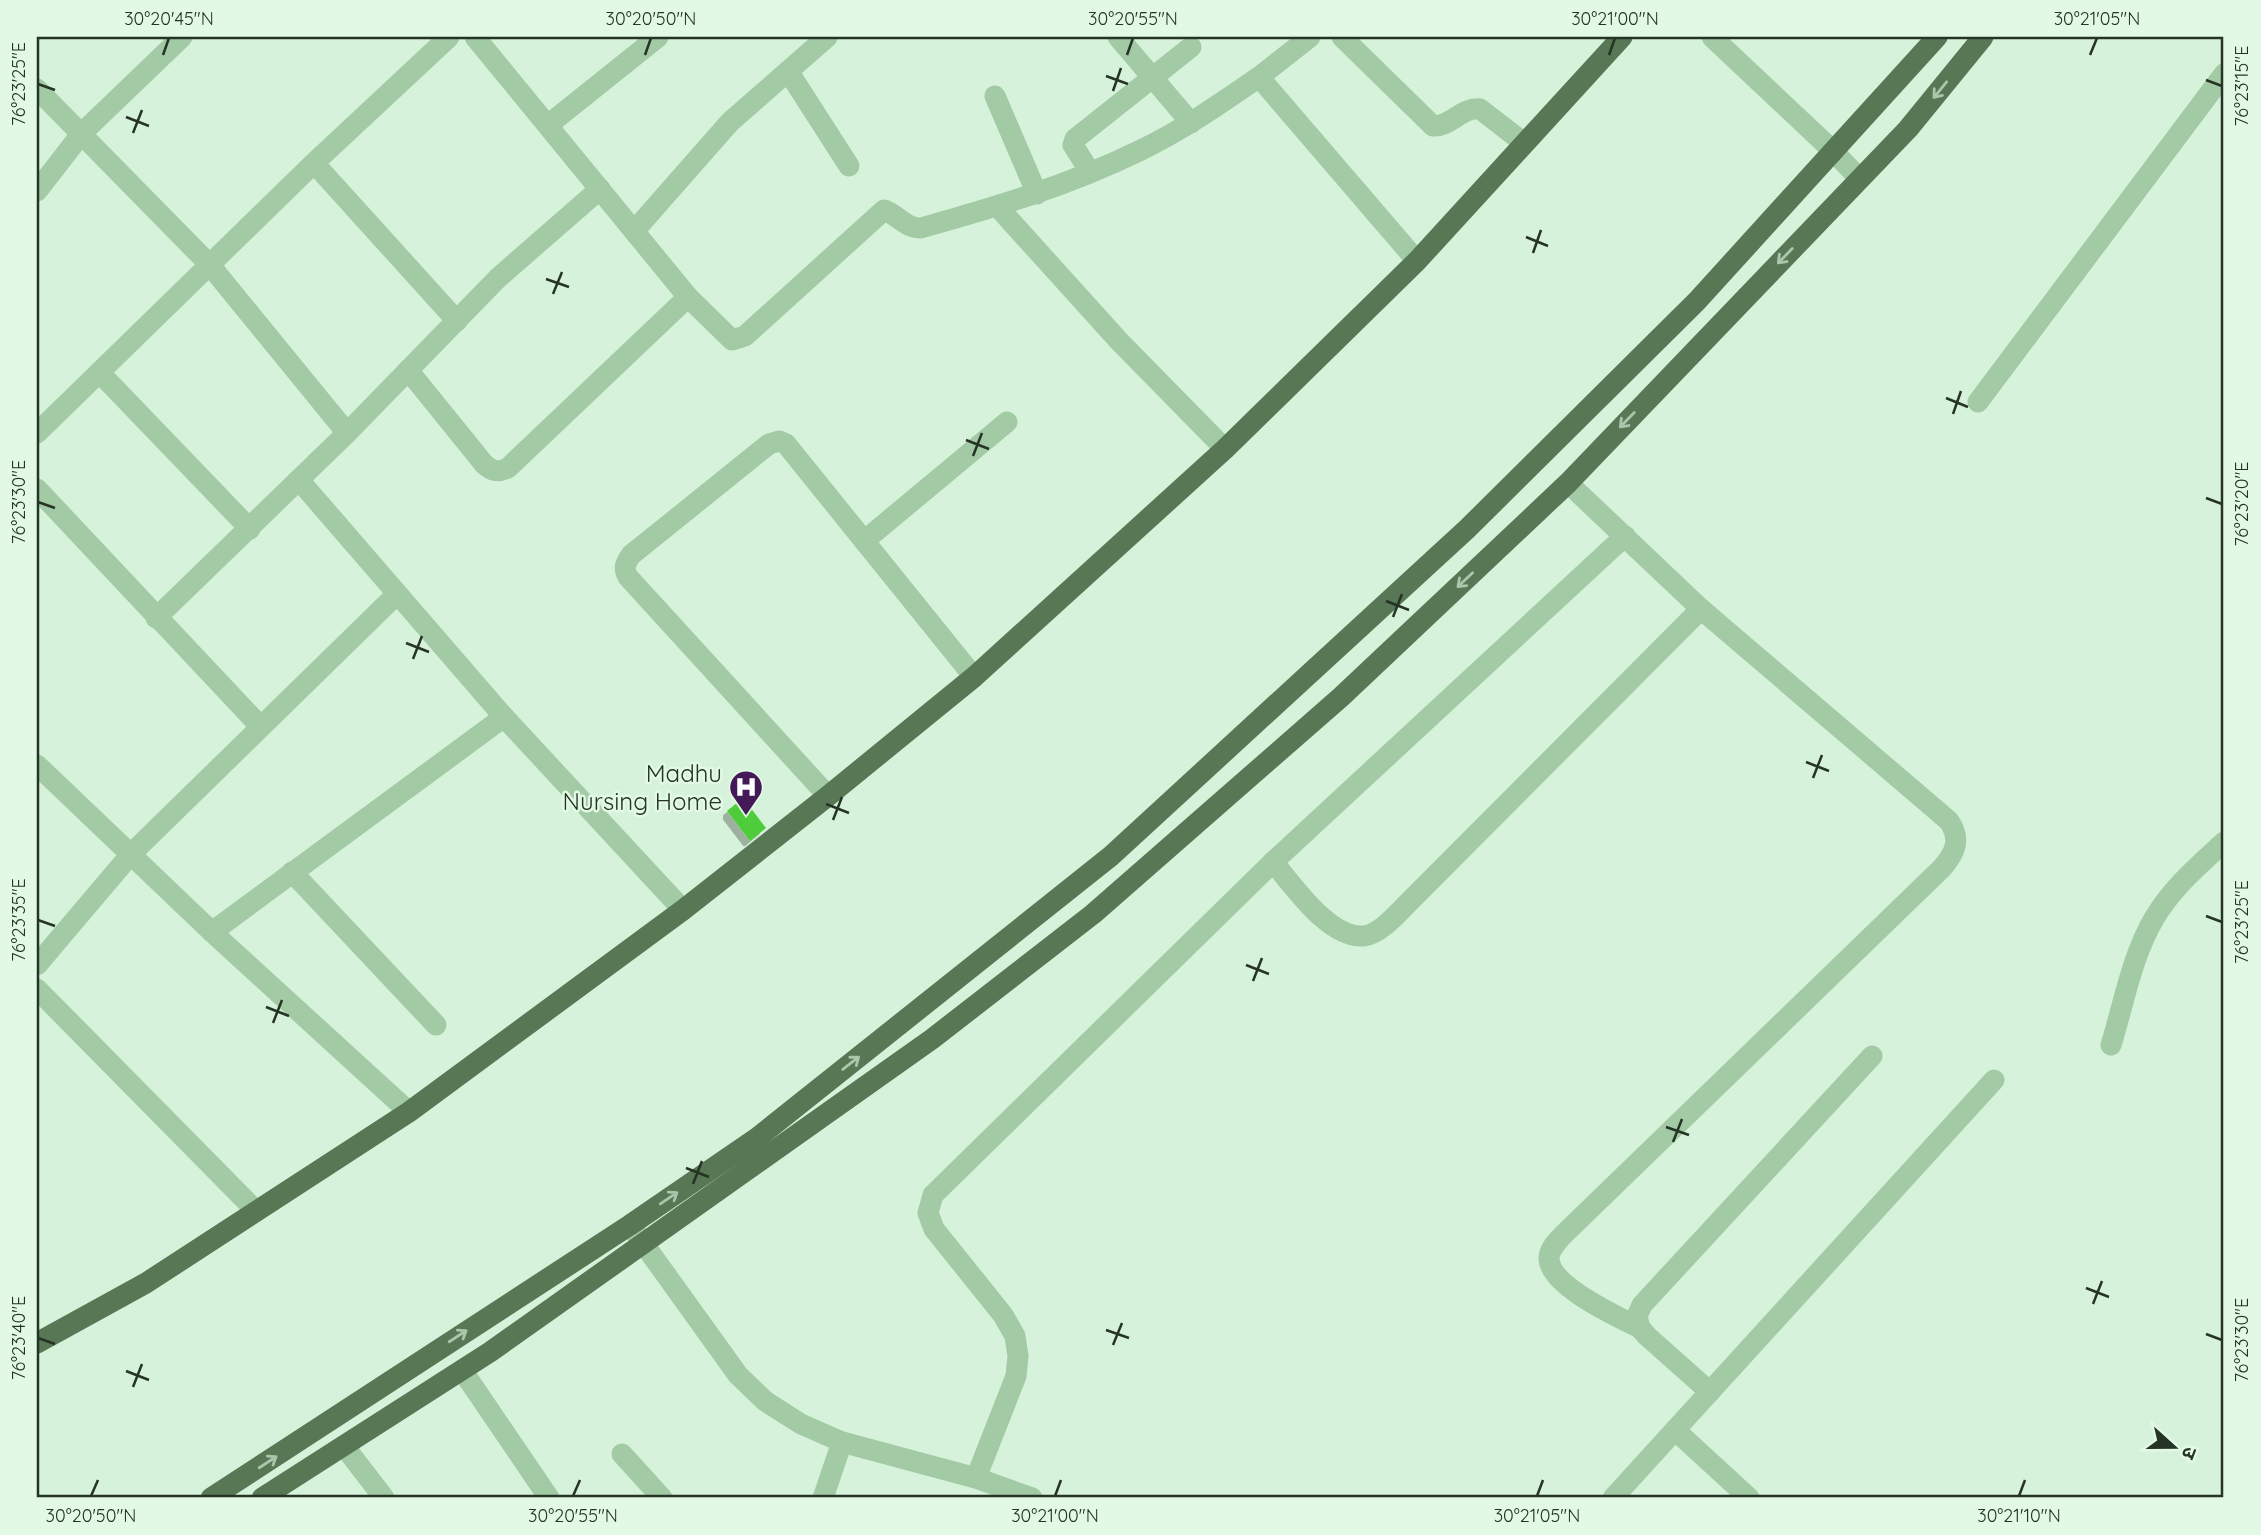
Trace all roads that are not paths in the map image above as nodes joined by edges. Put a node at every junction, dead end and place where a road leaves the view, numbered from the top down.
1 (183, 37) edge
2 (449, 37) edge
3 (475, 37) edge
4 (658, 37) edge
5 (827, 37) edge
6 (1118, 37) edge
7 (1310, 37) edge
8 (1342, 37) edge
9 (1622, 37) edge
10 (1712, 37) edge
11 (1937, 37) edge
12 (1983, 37) edge
13 (1191, 47) dead end
14 (788, 71) junction
15 (2224, 75) edge
16 (1259, 77) junction
17 (1153, 78) junction
18 (37, 89) edge
19 (995, 96) dead end
20 (1191, 123) junction
21 (548, 125) junction
22 (82, 133) junction
23 (1524, 143) junction
24 (1832, 150) junction
25 (314, 163) junction
26 (849, 166) dead end
27 (1090, 172) junction
28 (1859, 178) junction
29 (600, 188) junction
30 (37, 191) edge
31 (1037, 194) junction
32 (997, 206) junction
33 (635, 230) junction
34 (1417, 261) junction
35 (209, 264) junction
36 (688, 297) junction
37 (457, 321) junction
38 (408, 370) junction
39 (100, 373) junction
40 (1978, 402) dead end
41 (1007, 422) dead end
42 (37, 433) edge
43 (347, 433) junction
44 (1225, 449) junction
45 (299, 480) junction
46 (1568, 483) junction
47 (37, 488) edge
48 (250, 529) junction
49 (1625, 536) junction
50 (864, 541) junction
51 (397, 594) junction
52 (1701, 609) junction
53 (156, 618) junction
54 (974, 677) junction
55 (505, 717) junction
56 (260, 726) junction
57 (37, 765) edge
58 (828, 796) junction
59 (2224, 842) edge
60 (131, 854) junction
61 (1273, 862) junction
62 (292, 872) junction
63 (683, 910) junction
64 (212, 932) junction
65 (37, 965) edge
66 (37, 989) edge
67 (436, 1025) dead end
68 (2111, 1045) dead end
69 (1872, 1056) dead end
70 (1994, 1080) dead end
71 (409, 1112) junction
72 (256, 1211) junction
73 (629, 1225) junction
74 (643, 1243) junction
75 (1640, 1328) junction
76 (37, 1343) edge
77 (462, 1370) junction
78 (1710, 1392) junction
79 (1675, 1430) junction
80 (842, 1441) junction
81 (344, 1446) junction
82 (622, 1454) dead end
83 (976, 1478) junction
84 (211, 1498) edge
85 (262, 1498) edge
86 (384, 1498) edge
87 (549, 1498) edge
88 (662, 1498) edge
89 (823, 1498) edge
90 (1032, 1498) edge
91 (1613, 1498) edge
92 (1749, 1498) edge

1 - 22 street
2 - 25 street
3 - 21 street
4 - 21 street
5 - 14 street
6 - 17 street
7 - 16 street
8 - 23 street
9 - 23 main road
10 - 24 street
11 - 24 main road
12 -> 28 main road
13 - 17 street
14 - 26 street
14 - 33 street
15 - 40 street
16 - 20 street
16 - 34 street
17 - 20 street
17 - 27 street
18 - 22 street
19 - 31 street
20 - 27 street
21 - 29 street
22 - 30 street
22 - 35 street
23 - 34 main road
24 - 28 street
73 -> 24 main road
25 - 35 street
25 - 37 street
27 - 31 street
28 -> 46 main road
29 - 33 street
29 - 37 street
31 - 32 street
32 - 36 street
32 - 44 street
33 - 36 street
34 - 44 main road
35 - 39 street
35 - 43 street
36 - 38 street
37 - 38 street
38 - 43 street
39 - 42 street
39 - 48 street
41 - 50 street
43 - 45 street
44 - 54 main road
45 - 48 street
45 - 51 street
46 - 49 street
46 -> 74 main road
47 - 53 street
48 - 53 street
49 - 52 street
49 - 61 street
50 - 54 street
50 - 58 street
51 - 55 street
51 - 56 street
52 - 61 street
52 - 75 street
53 - 56 street
54 - 58 main road
55 - 62 street
55 - 63 street
56 - 60 street
57 - 60 street
58 - 63 main road
59 - 68 street
60 - 64 street
60 - 65 street
61 - 83 street
62 - 64 street
62 - 67 street
63 - 71 main road
64 - 71 street
66 - 72 street
69 - 75 street
70 - 78 street
71 - 72 main road
72 - 76 main road
73 - 74 street
84 -> 73 main road
74 - 77 main road
74 - 80 street
75 - 78 street
77 - 81 main road
77 - 87 street
78 - 79 street
79 - 91 street
79 - 92 street
80 - 83 street
80 - 89 street
81 - 85 main road
81 - 86 street
82 - 88 street
83 - 90 street

